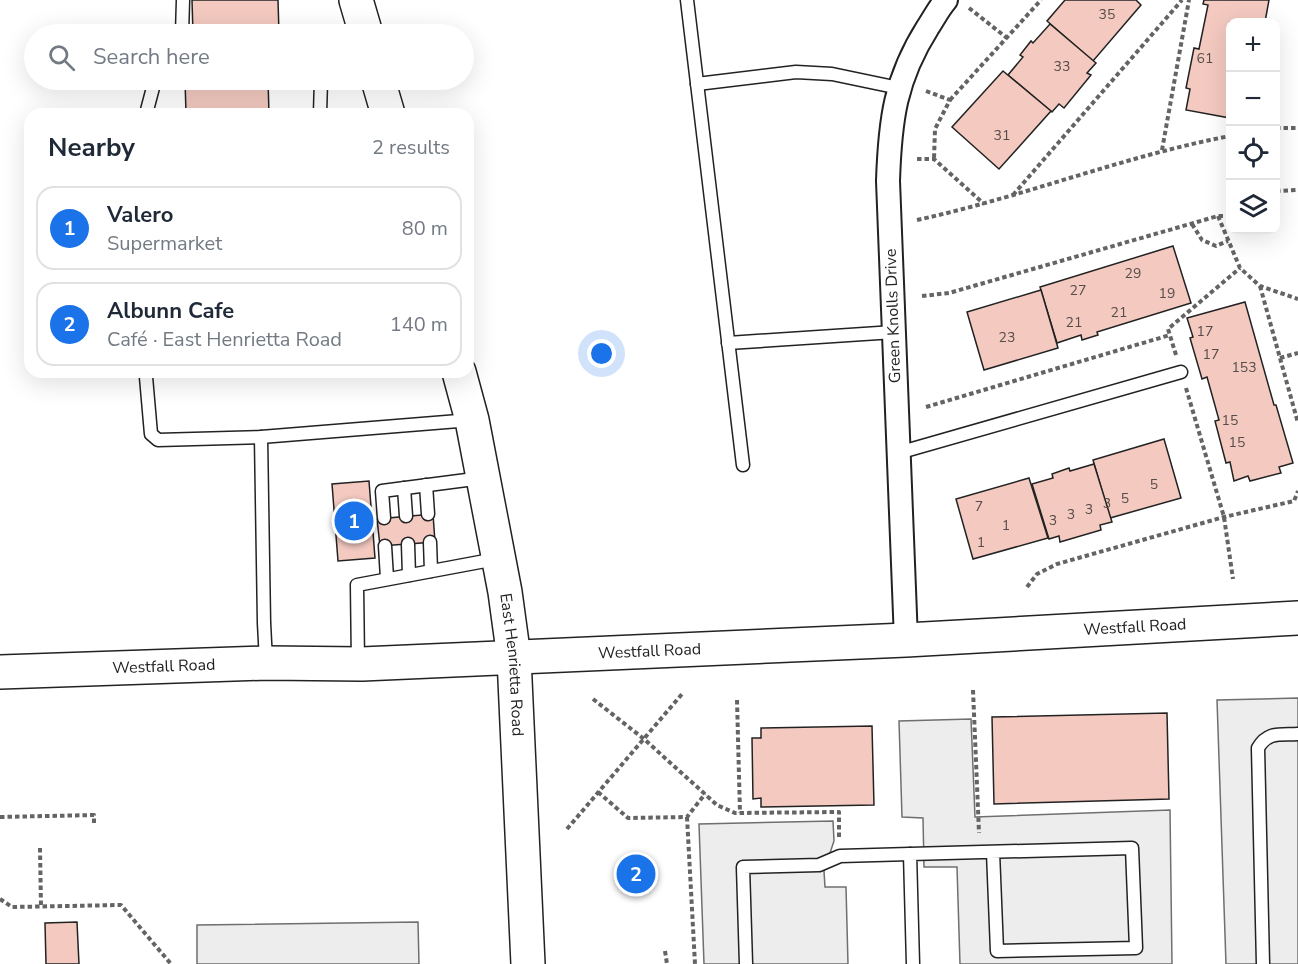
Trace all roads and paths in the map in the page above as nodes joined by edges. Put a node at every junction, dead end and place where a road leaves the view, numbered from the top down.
1 (183, 0) edge
2 (687, 0) edge
3 (1041, 0) edge
4 (1182, 0) edge
5 (1189, 0) edge
6 (942, 2) edge
7 (969, 8) dead end
8 (182, 24) edge
9 (1006, 38) junction
10 (697, 84) junction
11 (898, 88) junction
12 (152, 90) edge
13 (321, 90) edge
14 (381, 90) edge
15 (926, 92) dead end
16 (950, 100) junction
17 (148, 108) edge
18 (320, 108) edge
19 (386, 108) edge
20 (1280, 128) edge
21 (1298, 128) edge
22 (1226, 137) edge
23 (1162, 150) junction
24 (918, 159) dead end
25 (934, 159) junction
26 (1298, 190) edge
27 (1280, 191) edge
28 (1013, 196) junction
29 (984, 204) junction
30 (1218, 216) junction
31 (1226, 216) edge
32 (917, 220) dead end
33 (1192, 224) junction
34 (1228, 241) junction
35 (1240, 268) junction
36 (1260, 286) junction
37 (921, 296) dead end
38 (1298, 299) edge
39 (894, 332) junction
40 (1170, 335) junction
41 (728, 343) junction
42 (1298, 353) edge
43 (1280, 358) junction
44 (1181, 372) junction
45 (146, 378) edge
46 (461, 378) edge
47 (926, 407) dead end
48 (472, 420) junction
49 (1298, 423) edge
50 (261, 437) junction
51 (898, 453) junction
52 (743, 465) dead end
53 (483, 478) junction
54 (426, 485) junction
55 (404, 488) junction
56 (1298, 490) edge
57 (1296, 501) edge
58 (428, 514) dead end
59 (406, 516) dead end
60 (1224, 517) junction
61 (384, 518) dead end
62 (430, 542) dead end
63 (408, 544) dead end
64 (385, 546) dead end
65 (499, 559) junction
66 (431, 571) junction
67 (409, 575) junction
68 (387, 578) junction
69 (1233, 579) dead end
70 (1027, 587) dead end
71 (1298, 618) edge
72 (906, 640) junction
73 (514, 658) junction
74 (266, 663) junction
75 (358, 664) junction
76 (0, 672) edge
77 (973, 690) dead end
78 (682, 694) dead end
79 (593, 699) dead end
80 (737, 700) dead end
81 (1298, 734) edge
82 (644, 739) junction
83 (598, 792) junction
84 (705, 794) junction
85 (740, 813) junction
86 (0, 817) edge
87 (687, 817) junction
88 (94, 825) dead end
89 (567, 829) dead end
90 (970, 834) dead end
91 (851, 836) dead end
92 (40, 848) dead end
93 (993, 852) junction
94 (910, 854) junction
95 (0, 899) edge
96 (41, 907) junction
97 (665, 951) dead end
98 (171, 964) edge
99 (528, 964) edge
100 (667, 964) edge
101 (695, 964) edge
102 (746, 964) edge
103 (913, 964) edge
104 (1263, 964) edge

1 - 8 lane
2 - 10 lane
3 - 9 path
4 - 28 path
5 - 23 path
6 - 11 street, Green Knolls Drive
7 - 9 path
9 - 16 path
10 - 11 lane
10 - 41 lane
11 - 39 street, Green Knolls Drive
12 - 17 lane
13 - 18 lane
14 - 19 street
15 - 16 path
16 - 25 path
20 - 21 path
22 - 23 path
23 - 28 path
24 - 25 path
25 - 29 path
26 - 27 path
28 - 29 path
29 - 32 path
30 - 31 path
30 - 33 path
30 - 34 path
33 - 34 path
33 - 37 path
34 - 35 path
35 - 36 path
35 - 40 path
36 - 38 path
36 - 43 path
39 - 41 lane
39 - 51 street, Green Knolls Drive
40 - 44 path
40 - 47 path
41 - 52 lane
42 - 43 path
43 - 49 path
44 - 51 lane
44 - 60 path
45 - 50 lane
46 - 48 street, East Henrietta Road
48 - 50 lane
48 - 53 street, East Henrietta Road
50 - 74 lane
51 - 72 street, Green Knolls Drive
53 - 54 lane
53 - 65 street, East Henrietta Road
54 - 55 lane
54 - 58 lane
55 - 59 lane
55 - 61 lane
56 - 57 path
57 - 60 path
60 - 69 path
60 - 70 path
62 - 66 lane
63 - 67 lane
64 - 68 lane
65 - 66 lane
65 - 73 street, East Henrietta Road
66 - 67 lane
67 - 68 lane
68 - 75 lane
71 - 72 street, Westfall Road
72 - 73 street, Westfall Road
73 - 75 street, Westfall Road
73 - 99 street, East Henrietta Road
74 - 75 street, Westfall Road
74 - 76 street, Westfall Road
77 - 90 path
78 - 82 path
79 - 82 path
80 - 85 path
81 - 104 lane
82 - 83 path
82 - 84 path
83 - 87 path
83 - 89 path
84 - 85 path
84 - 87 path
85 - 91 path
86 - 88 path
87 - 101 path
92 - 96 path
93 - 93 lane
93 - 94 lane
94 - 102 lane
94 - 103 lane
95 - 96 path
96 - 98 path
97 - 100 path

